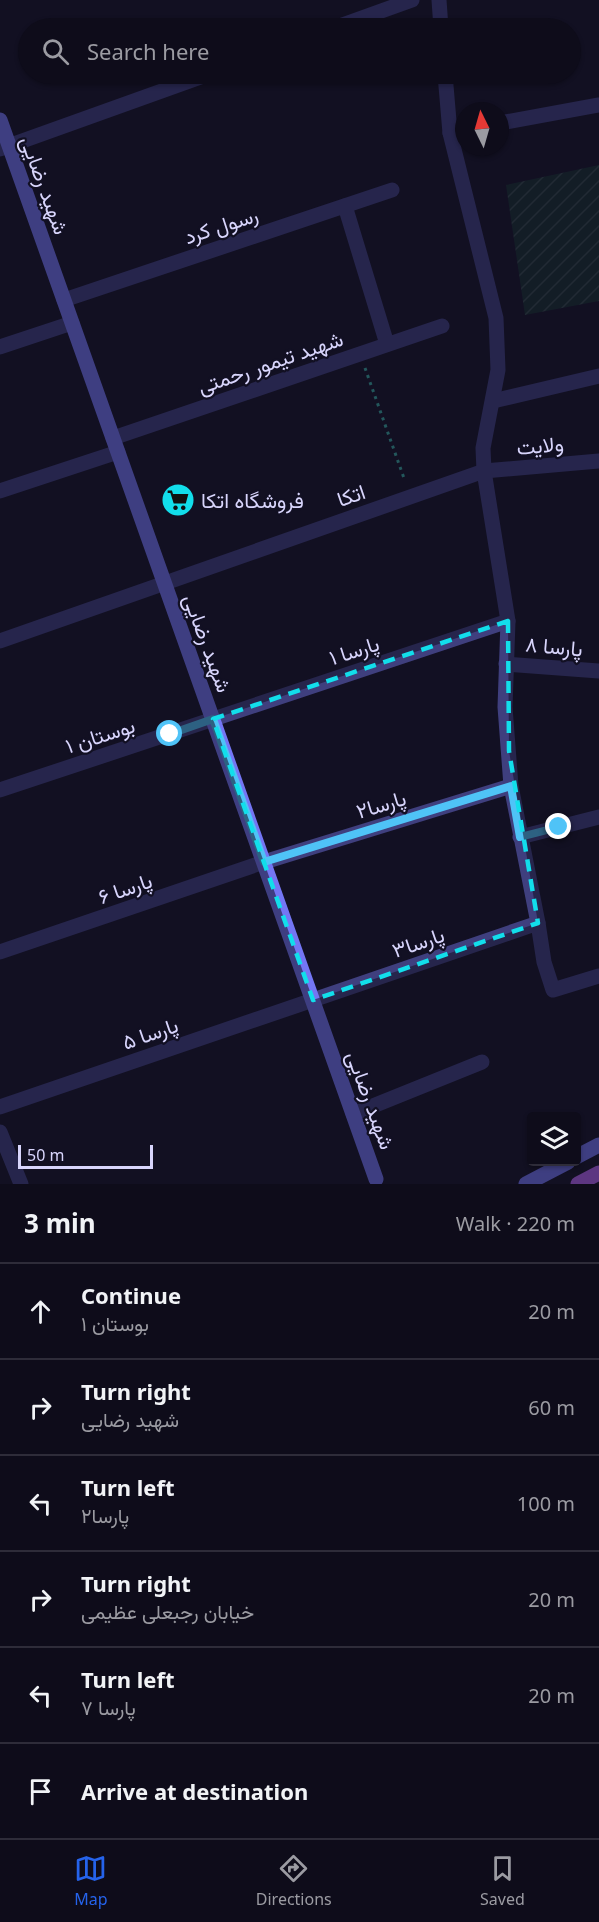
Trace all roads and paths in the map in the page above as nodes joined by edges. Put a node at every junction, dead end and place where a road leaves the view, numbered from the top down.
1 (412, 0) edge
2 (439, 0) edge
3 (362, 18) edge
4 (440, 18) edge
5 (181, 84) edge
6 (447, 84) edge
7 (599, 105) edge
8 (0, 120) edge
9 (509, 121) edge
10 (455, 122) edge
11 (5, 148) edge
12 (462, 156) edge
13 (392, 190) dead end
14 (345, 206) junction
15 (64, 300) junction
16 (72, 322) junction
17 (442, 326) dead end
18 (387, 344) junction
19 (0, 347) edge
20 (360, 354) junction
21 (599, 376) edge
22 (494, 400) junction
23 (115, 445) junction
24 (599, 461) edge
25 (484, 471) junction
26 (0, 491) edge
27 (411, 496) junction
28 (165, 583) junction
29 (507, 621) junction
30 (0, 640) edge
31 (506, 664) junction
32 (599, 671) edge
33 (213, 719) junction
34 (511, 786) junction
35 (0, 790) edge
36 (599, 817) edge
37 (520, 837) junction
38 (264, 862) junction
39 (538, 923) junction
40 (0, 952) edge
41 (599, 976) edge
42 (313, 1000) junction
43 (482, 1062) dead end
44 (0, 1107) edge
45 (353, 1114) junction
46 (0, 1132) edge
47 (599, 1145) edge
48 (581, 1154) edge
49 (559, 1166) edge
50 (599, 1173) edge
51 (378, 1182) edge
52 (21, 1184) edge
53 (526, 1184) edge
54 (578, 1184) edge

1 - 3 street
2 - 4 street
5 - 11 street
6 - 10 street
7 - 9 street
8 - 11 main road, شهید رضایی
11 - 15 main road, شهید رضایی
12 - 22 street
13 - 14 street, رسول کرد
14 - 15 street, رسول کرد
14 - 18 street
15 - 16 main road, شهید رضایی
16 - 19 street
16 - 23 main road, شهید رضایی
17 - 18 street, شهید تیمور رحمتی
18 - 20 street, شهید تیمور رحمتی
20 - 23 street, شهید تیمور رحمتی
20 - 27 path
21 - 22 street
22 - 25 street
23 - 26 street, شهید تیمور رحمتی
23 - 28 main road, شهید رضایی
24 - 25 street, ولایت
25 - 27 street, اتکا
25 - 29 street
27 - 28 street, اتکا
28 - 30 street, اتکا
28 - 33 main road, شهید رضایی
29 - 31 street
29 - 33 street, پارسا ۱
31 - 32 street, پارسا ۸
31 - 34 street
33 - 35 street, بوستان ۱
33 - 38 main road, شهید رضایی
34 - 37 street
34 - 38 street, پارسا۲
36 - 37 street
37 - 39 street
38 - 40 street, پارسا ۶
38 - 42 main road, شهید رضایی
39 - 41 street
39 - 42 street, پارسا۳
42 - 44 street, پارسا ۵
42 - 45 main road, شهید رضایی
43 - 45 street
45 - 51 main road, شهید رضایی
46 - 52 street
47 - 48 main road
49 - 53 main road
50 - 54 main road

